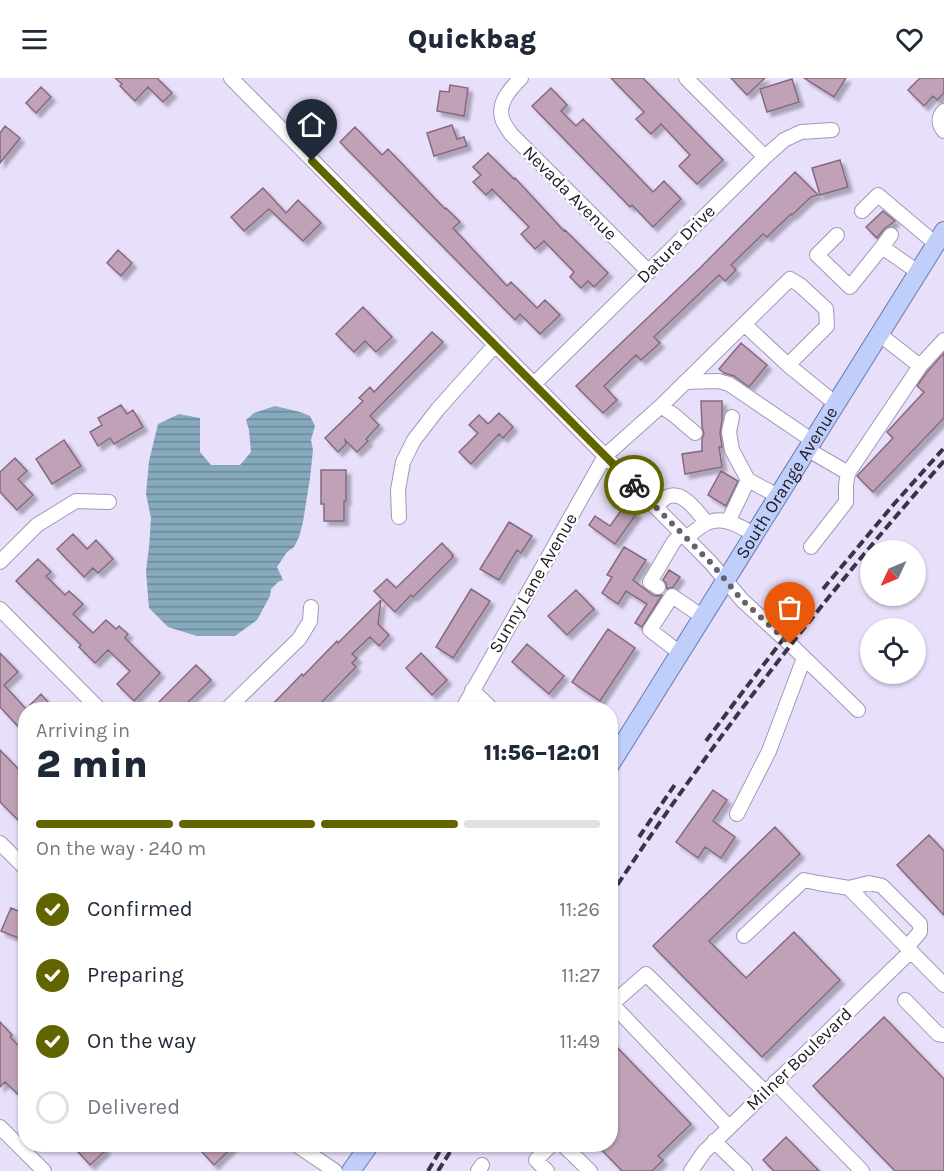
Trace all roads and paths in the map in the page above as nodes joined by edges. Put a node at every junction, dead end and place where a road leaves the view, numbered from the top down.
1 (231, 78) edge
2 (521, 78) edge
3 (687, 78) edge
4 (944, 111) edge
5 (832, 130) dead end
6 (944, 131) edge
7 (765, 157) junction
8 (862, 211) dead end
9 (837, 235) dead end
10 (891, 235) dead end
11 (940, 237) edge
12 (882, 247) junction
13 (649, 272) junction
14 (918, 272) junction
15 (744, 324) junction
16 (879, 334) junction
17 (944, 340) edge
18 (495, 345) junction
19 (788, 365) junction
20 (921, 366) junction
21 (685, 382) junction
22 (534, 384) junction
23 (836, 404) junction
24 (661, 406) junction
25 (732, 417) dead end
26 (695, 433) dead end
27 (810, 445) junction
28 (605, 456) junction
29 (848, 473) junction
30 (748, 480) junction
31 (778, 496) junction
32 (109, 502) dead end
33 (655, 507) junction
34 (399, 517) dead end
35 (728, 522) junction
36 (707, 523) junction
37 (754, 534) junction
38 (684, 535) junction
39 (811, 547) dead end
40 (0, 562) edge
41 (725, 580) junction
42 (666, 593) junction
43 (311, 607) dead end
44 (0, 609) edge
45 (703, 617) junction
46 (680, 653) junction
47 (804, 658) junction
48 (472, 690) junction
49 (92, 702) edge
50 (234, 702) edge
51 (466, 702) edge
52 (485, 702) edge
53 (858, 710) dead end
54 (618, 752) edge
55 (737, 814) dead end
56 (0, 843) edge
57 (18, 861) edge
58 (849, 888) junction
59 (744, 936) dead end
60 (909, 949) junction
61 (944, 985) edge
62 (618, 999) edge
63 (904, 1000) dead end
64 (618, 1010) edge
65 (944, 1035) edge
66 (770, 1087) junction
67 (0, 1126) edge
68 (729, 1127) junction
69 (714, 1141) junction
70 (18, 1144) edge
71 (25, 1152) edge
72 (307, 1152) edge
73 (364, 1152) edge
74 (544, 1152) edge
75 (570, 1152) edge
76 (44, 1171) edge
77 (335, 1171) edge
78 (351, 1171) edge
79 (547, 1171) edge
80 (590, 1171) edge
81 (691, 1171) edge
82 (745, 1171) edge
83 (862, 1171) edge

1 - 18 street
2 - 13 street, Nevada Avenue
3 - 7 street
4 - 6 street
5 - 7 street, Datura Drive
7 - 13 street, Datura Drive
8 - 11 street
9 - 12 street
10 - 12 street
11 - 14 main road, South Orange Avenue
12 - 14 street
13 - 22 street, Datura Drive
14 - 16 main road, South Orange Avenue
15 - 19 street
15 - 19 street, Sunny Lane Avenue
15 - 21 street, Sunny Lane Avenue
16 - 20 street
16 - 23 main road, South Orange Avenue
17 - 20 street
18 - 22 street
18 - 34 street
19 - 23 street
20 - 29 street
21 - 24 street, Sunny Lane Avenue
21 - 27 street
22 - 28 street
23 - 27 main road, South Orange Avenue
24 - 26 street
24 - 28 street, Sunny Lane Avenue
25 - 30 street
27 - 29 street
27 - 31 main road, South Orange Avenue
28 - 33 street
28 - 48 street, Sunny Lane Avenue
29 - 39 street
30 - 31 street
30 - 35 street
31 - 37 main road, South Orange Avenue
32 - 40 street
33 - 36 street
33 - 38 street
35 - 36 street
35 - 37 street
36 - 38 street
37 - 41 main road, South Orange Avenue
38 - 41 street
38 - 42 street
41 - 45 main road, South Orange Avenue
41 - 47 street
42 - 45 street
42 - 46 street
43 - 50 street
44 - 49 street
45 - 46 main road, South Orange Avenue
46 - 54 main road, South Orange Avenue
47 - 53 street
47 - 55 street
48 - 51 street, Sunny Lane Avenue
48 - 52 street
56 - 57 street
58 - 59 street
58 - 60 street
58 - 60 street
60 - 61 street
60 - 66 street, Milner Boulevard
62 - 66 street
63 - 65 street
64 - 68 street
66 - 68 street, Milner Boulevard
66 - 83 street
67 - 70 street
68 - 69 street, Milner Boulevard
69 - 81 street, Milner Boulevard
69 - 82 street
71 - 76 street
72 - 77 street
73 - 78 main road
74 - 79 street
75 - 80 street

